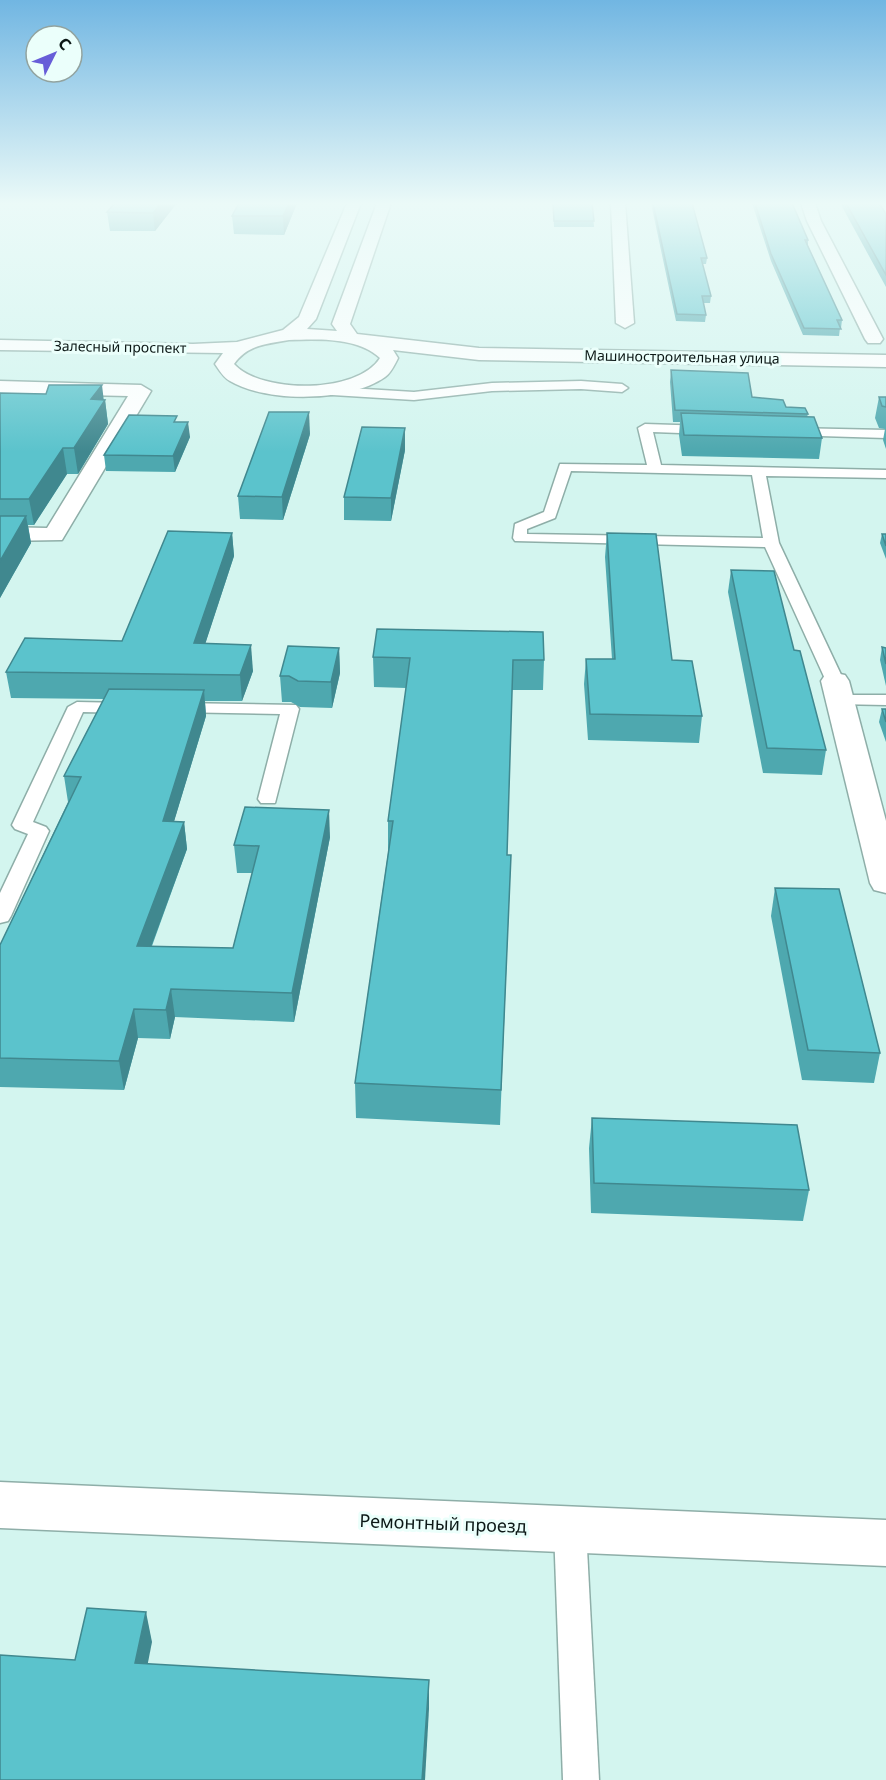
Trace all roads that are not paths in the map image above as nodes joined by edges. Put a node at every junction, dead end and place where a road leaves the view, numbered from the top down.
1 (320, 286) edge
2 (354, 286) edge
3 (623, 286) edge
4 (847, 286) edge
5 (625, 323) dead end
6 (285, 336) junction
7 (874, 339) dead end
8 (357, 340) junction
9 (0, 345) edge
10 (240, 347) junction
11 (479, 354) junction
12 (886, 361) edge
13 (0, 363) edge
14 (387, 366) junction
15 (212, 369) junction
16 (0, 387) edge
17 (622, 388) dead end
18 (316, 390) junction
19 (725, 430) edge
20 (783, 431) edge
21 (886, 434) edge
22 (655, 469) junction
23 (758, 471) junction
24 (886, 474) edge
25 (0, 534) edge
26 (771, 543) junction
27 (837, 690) junction
28 (886, 700) edge
29 (268, 799) dead end
30 (886, 883) edge
31 (0, 916) edge
32 (0, 1505) edge
33 (570, 1529) junction
34 (886, 1542) edge
35 (581, 1780) edge

1 - 6 street
2 - 8 street
3 - 5 street
4 - 7 street
6 - 8 street, Машиностроительная улица
6 - 10 street, Залесный проспект
8 - 11 street, Машиностроительная улица
8 - 14 street
9 - 10 street, Залесный проспект
10 - 15 street
11 - 12 street, Машиностроительная улица
11 - 14 street, Машиностроительная улица
13 - 15 street, Залесный проспект
14 - 18 street
15 - 18 street
16 - 25 street
17 - 18 lane
19 - 22 lane
20 - 21 lane
22 - 23 lane
22 - 26 lane
23 - 24 lane
23 - 26 lane
26 - 27 lane
27 - 28 lane
27 - 30 street
29 - 31 lane
32 - 33 street, Ремонтный проезд
33 - 34 street, Ремонтный проезд
33 - 35 lane

